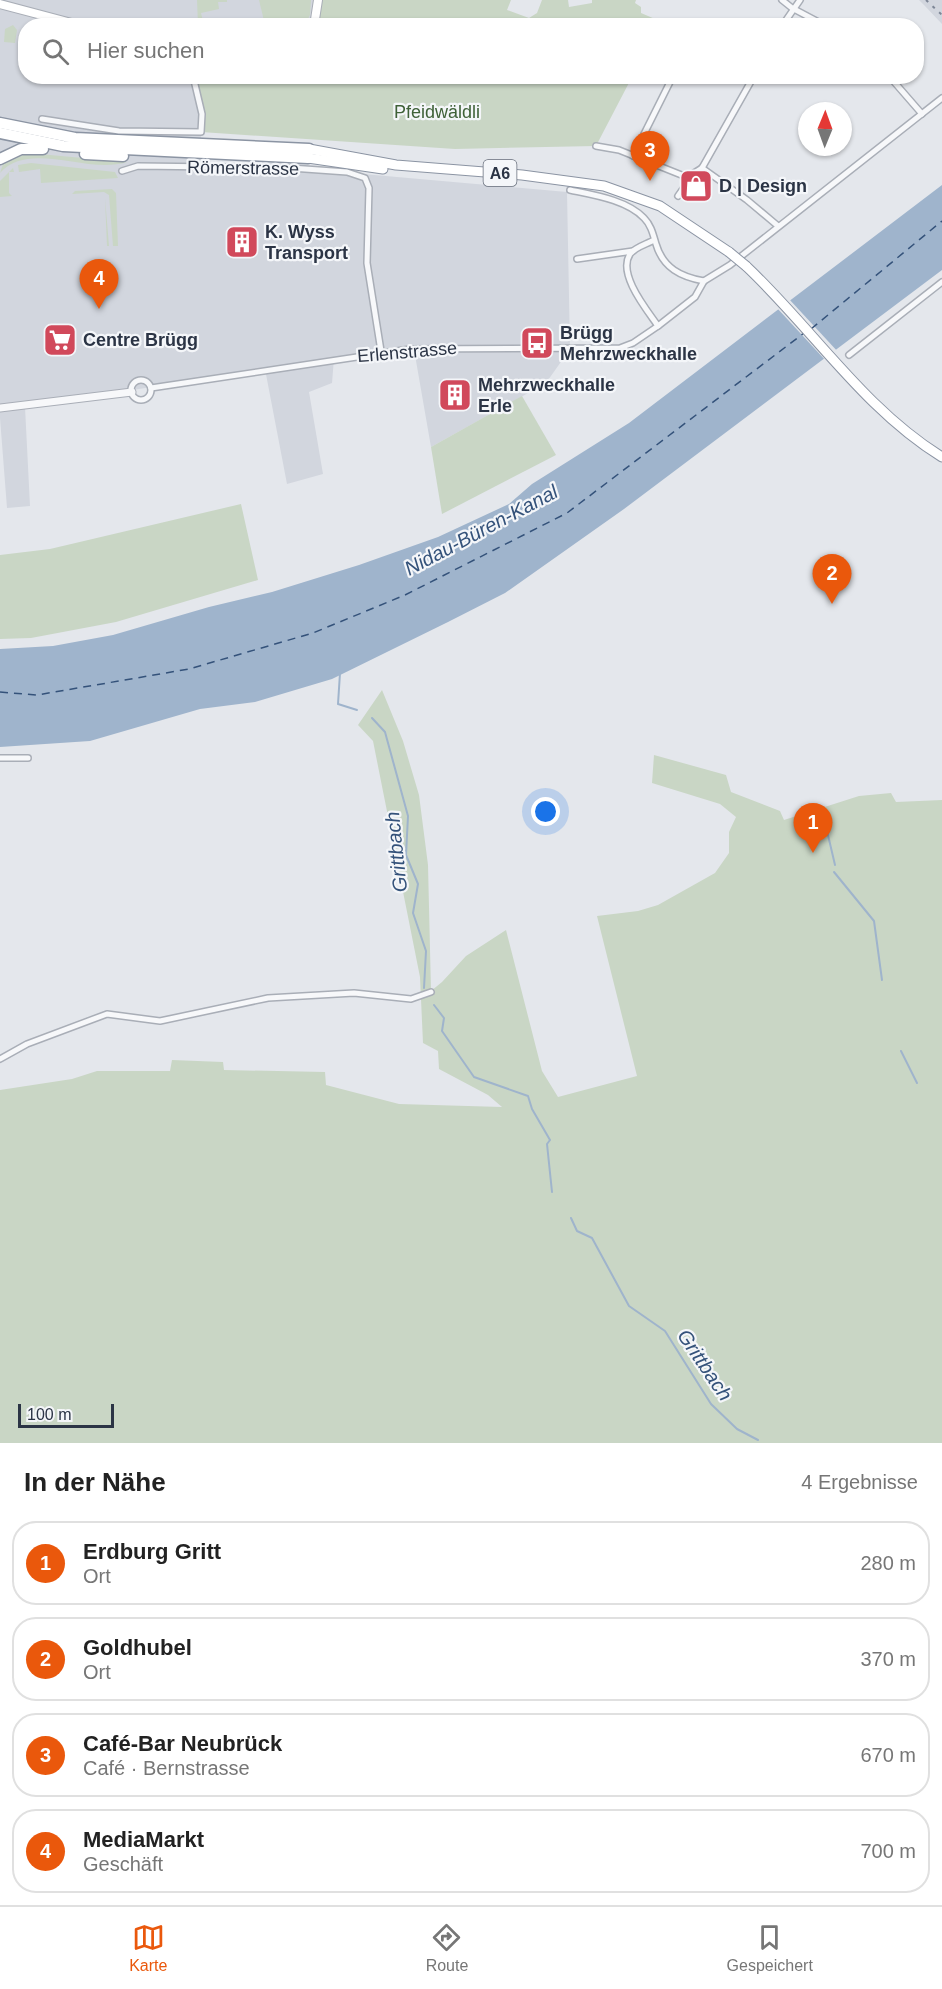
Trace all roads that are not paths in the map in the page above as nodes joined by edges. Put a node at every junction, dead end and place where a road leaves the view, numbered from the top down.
1 (320, 0) edge
2 (782, 0) edge
3 (800, 0) edge
4 (0, 3) edge
5 (792, 8) junction
6 (54, 18) edge
7 (316, 18) edge
8 (786, 18) edge
9 (811, 18) edge
10 (195, 84) edge
11 (669, 84) edge
12 (749, 84) edge
13 (896, 84) edge
14 (942, 98) edge
15 (922, 114) junction
16 (0, 117) edge
17 (42, 119) dead end
18 (0, 123) edge
19 (29, 131) junction
20 (0, 133) edge
21 (596, 146) dead end
22 (198, 153) junction
23 (308, 154) junction
24 (633, 156) junction
25 (0, 159) edge
26 (702, 168) junction
27 (122, 171) dead end
28 (689, 178) junction
29 (570, 190) dead end
30 (678, 196) dead end
31 (778, 226) junction
32 (654, 240) junction
33 (633, 251) junction
34 (577, 259) dead end
35 (704, 281) junction
36 (942, 282) edge
37 (658, 326) junction
38 (381, 351) junction
39 (849, 356) dead end
40 (151, 388) junction
41 (132, 392) junction
42 (0, 408) edge
43 (942, 457) edge
44 (0, 758) edge
45 (28, 758) dead end
46 (425, 995) dead end
47 (0, 1059) edge

1 - 7 main road
2 - 5 street
3 - 5 street
4 - 6 main road
5 - 8 street
5 - 9 street
10 - 17 street
11 - 24 street
12 - 26 street
13 - 15 street
14 - 15 street, Erlenstrasse
15 - 31 street, Erlenstrasse
16 - 19 highway
18 - 19 highway, A6
19 - 23 highway, A6
20 - 22 highway, A6
21 - 24 street
22 - 23 highway, A6
22 - 25 highway
23 - 43 highway, A6, bridge
24 - 28 street
26 - 28 street
26 - 31 street
27 - 38 street, Römerstrasse
28 - 30 street
29 - 32 street
31 - 35 street, Erlenstrasse
32 - 33 street
32 - 35 street
33 - 34 street
33 - 37 street
35 - 37 street, Erlenstrasse
36 - 39 street
37 - 38 street, Erlenstrasse
38 - 40 street, Erlenstrasse
40 - 41 street
40 - 41 street
41 - 42 street
44 - 45 street
46 - 47 street

